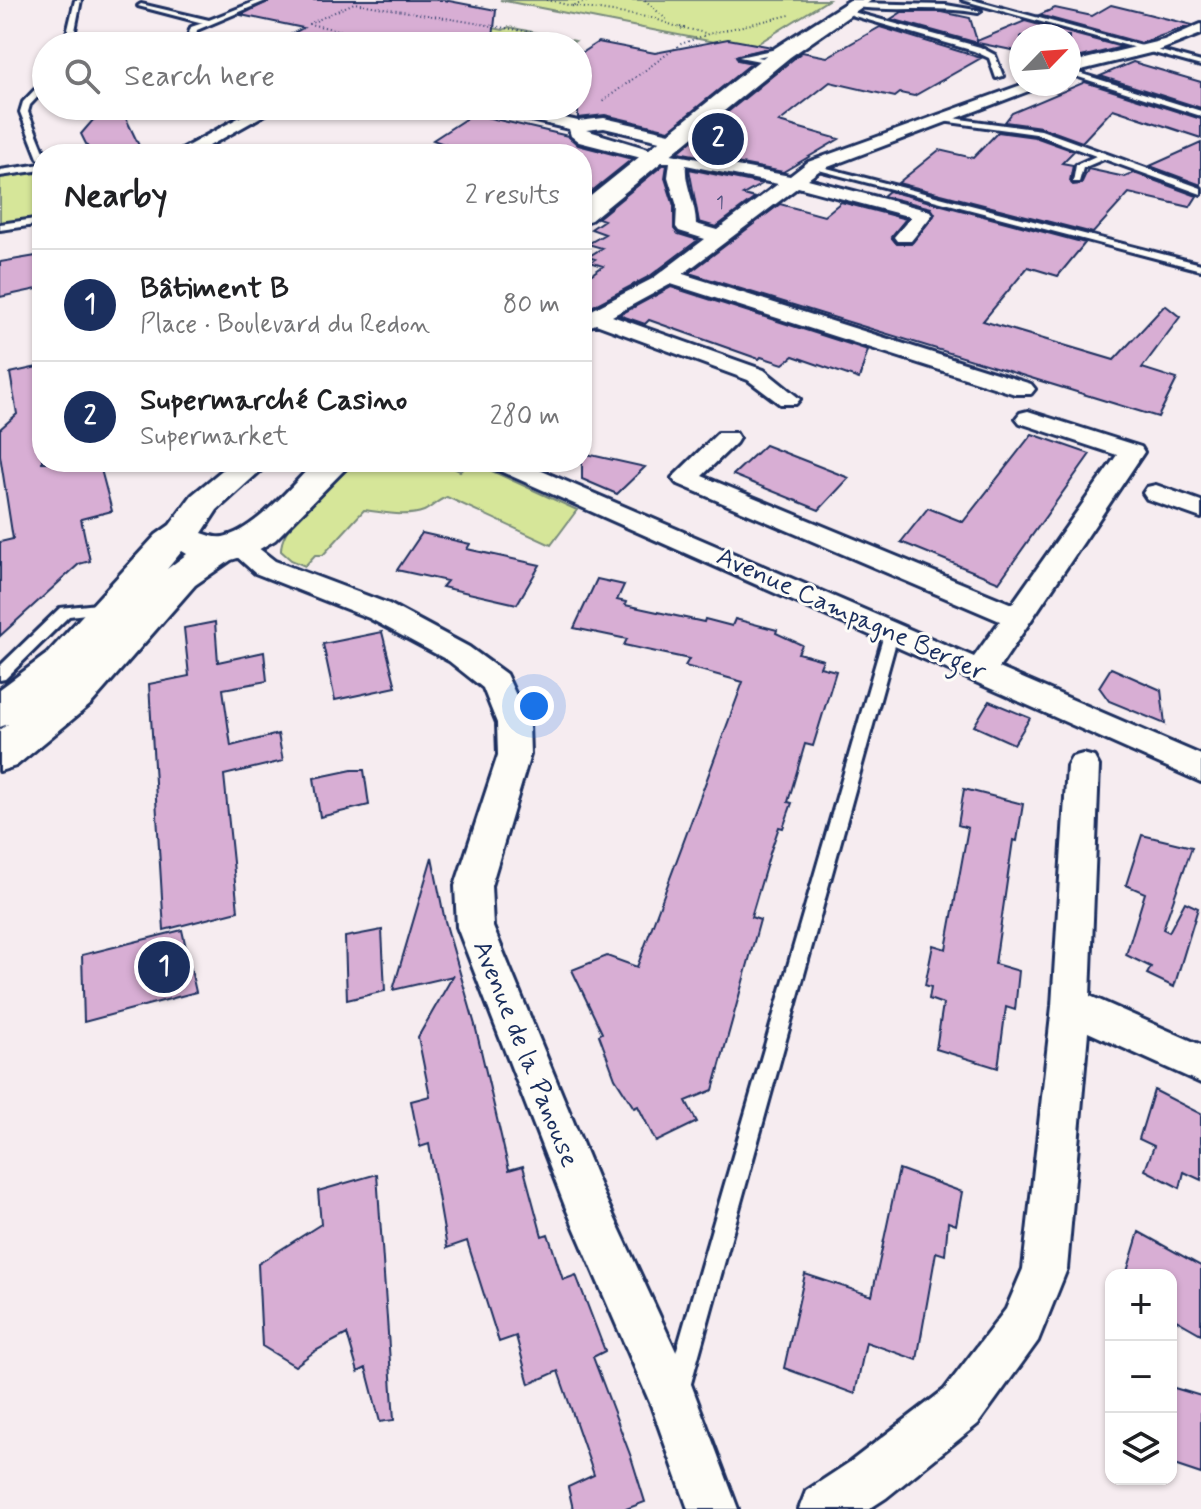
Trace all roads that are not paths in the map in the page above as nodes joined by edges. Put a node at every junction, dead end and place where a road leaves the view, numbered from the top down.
1 (78, 0) edge
2 (265, 0) edge
3 (965, 0) edge
4 (852, 5) edge
5 (141, 6) dead end
6 (207, 22) junction
7 (1023, 24) edge
8 (1201, 28) edge
9 (71, 32) edge
10 (191, 32) edge
11 (1151, 50) junction
12 (1201, 64) edge
13 (1081, 65) edge
14 (1081, 74) edge
15 (999, 76) dead end
16 (1009, 95) edge
17 (32, 98) edge
18 (1201, 114) edge
19 (945, 119) junction
20 (246, 120) edge
21 (558, 120) edge
22 (578, 126) junction
23 (37, 144) edge
24 (201, 144) edge
25 (668, 152) junction
26 (1104, 156) junction
27 (814, 166) junction
28 (32, 167) edge
29 (0, 170) edge
30 (1076, 180) dead end
31 (795, 182) junction
32 (1201, 191) edge
33 (592, 208) edge
34 (32, 222) edge
35 (0, 227) edge
36 (720, 237) junction
37 (904, 237) dead end
38 (1201, 267) edge
39 (667, 276) junction
40 (592, 318) edge
41 (592, 321) edge
42 (1023, 389) dead end
43 (788, 399) dead end
44 (1028, 418) dead end
45 (727, 438) dead end
46 (242, 472) edge
47 (324, 472) edge
48 (523, 472) edge
49 (1156, 493) dead end
50 (1201, 510) edge
51 (214, 543) junction
52 (113, 608) junction
53 (1018, 617) junction
54 (892, 631) junction
55 (980, 672) junction
56 (0, 675) edge
57 (3, 737) edge
58 (1083, 766) dead end
59 (1201, 769) edge
60 (1071, 1006) junction
61 (1201, 1064) edge
62 (674, 1401) junction
63 (713, 1509) edge
64 (824, 1509) edge

1 - 9 lane
2 - 6 lane
3 - 11 lane
4 - 7 lane
4 - 15 lane
4 - 25 street
5 - 6 lane
6 - 10 lane
8 - 11 street
11 - 12 lane
11 - 13 street
14 - 18 lane
16 - 19 street
17 - 23 lane
19 - 26 lane
19 - 27 street
20 - 24 street
21 - 22 street
22 - 25 street
22 - 25 street
25 - 31 street
25 - 33 street
25 - 36 street
26 - 30 lane
26 - 32 lane
27 - 31 street
27 - 38 lane
28 - 29 lane
31 - 36 street
31 - 37 street
34 - 35 lane
36 - 39 street
39 - 40 street
39 - 42 street
41 - 43 street
44 - 53 street
45 - 53 street
46 - 51 street
47 - 51 street
48 - 54 street, Avenue Campagne Berger
49 - 50 street
51 - 52 street
51 - 57 street
51 - 62 street, Avenue de la Panouse
52 - 56 lane
52 - 57 street
53 - 55 street
54 - 55 street, Avenue Campagne Berger
54 - 62 lane
55 - 59 street, Avenue Campagne Berger
58 - 60 street
60 - 61 street
60 - 64 street
62 - 63 street, Avenue de la Panouse

